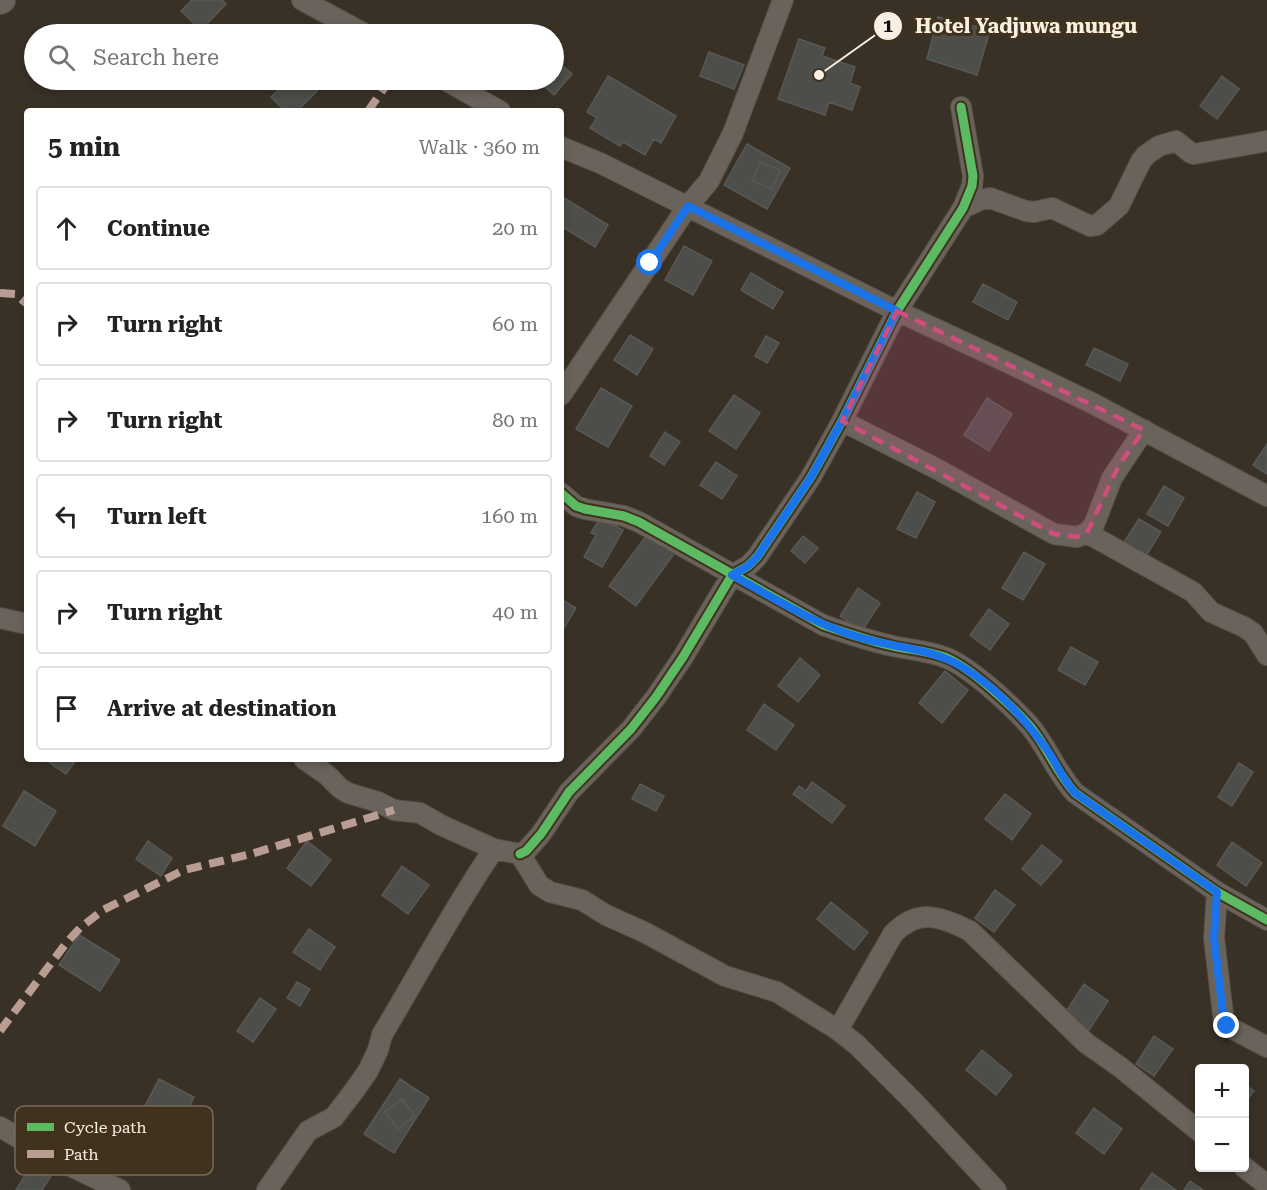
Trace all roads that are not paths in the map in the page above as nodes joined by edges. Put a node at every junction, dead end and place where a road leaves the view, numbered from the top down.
1 (302, 0) edge
2 (783, 0) edge
3 (346, 24) edge
4 (463, 90) edge
5 (961, 107) dead end
6 (495, 108) edge
7 (1267, 141) edge
8 (564, 148) edge
9 (688, 206) junction
10 (963, 208) junction
11 (897, 311) junction
12 (564, 391) edge
13 (842, 421) junction
14 (1144, 430) junction
15 (564, 496) edge
16 (1267, 496) edge
17 (1087, 533) junction
18 (732, 575) junction
19 (0, 618) edge
20 (24, 623) edge
21 (1267, 655) edge
22 (308, 762) edge
23 (494, 849) junction
24 (520, 854) junction
25 (1217, 892) junction
26 (1267, 920) edge
27 (838, 1030) junction
28 (1267, 1047) edge
29 (0, 1127) edge
30 (1195, 1128) edge
31 (15, 1136) edge
32 (1249, 1170) edge
33 (89, 1175) edge
34 (1267, 1185) edge
35 (120, 1190) edge
36 (267, 1190) edge
37 (996, 1190) edge

1 - 3 street
2 - 9 street
4 - 6 street
5 - 10 street
7 - 10 street
8 - 9 street
9 - 11 street
9 - 12 street
10 - 11 street
11 - 13 street
11 - 14 street
13 - 17 street
13 - 18 street
14 - 16 street
14 - 17 street
15 - 18 street
17 - 21 street
18 - 24 street
18 - 25 street
19 - 20 street
22 - 23 street
23 - 24 street
23 - 36 street
24 - 27 street
25 - 26 street
25 - 28 street
27 - 30 street
27 - 37 street
29 - 31 street
32 - 34 street
33 - 35 street

